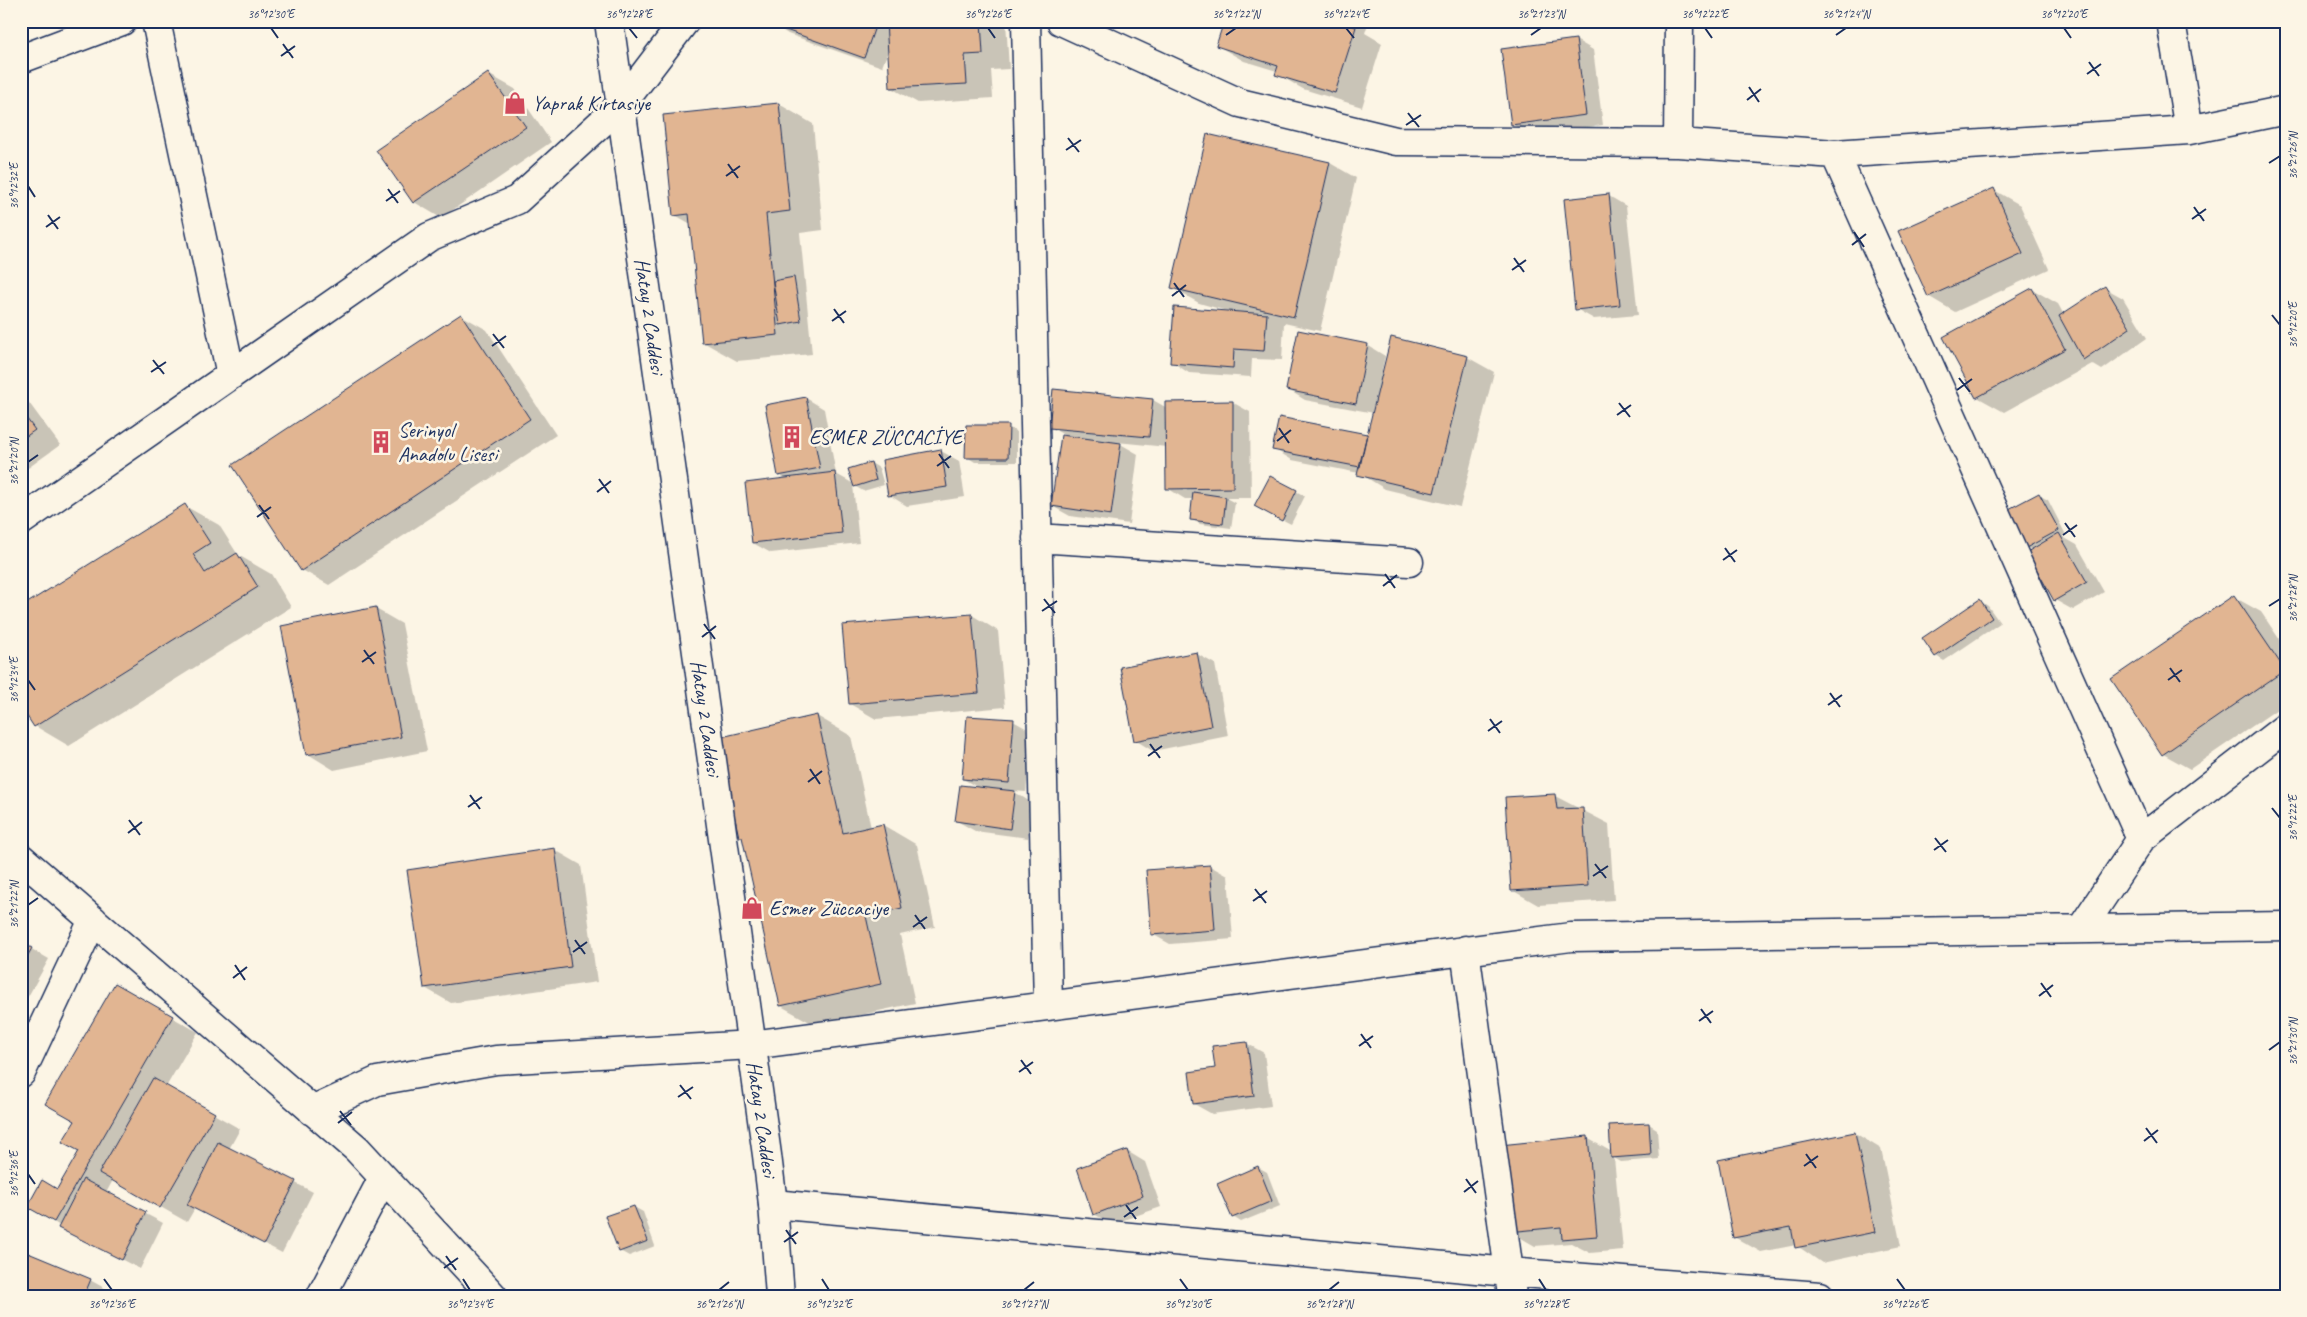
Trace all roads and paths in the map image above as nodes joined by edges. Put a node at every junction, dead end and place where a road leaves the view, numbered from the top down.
1 (122, 21) edge
2 (156, 21) edge
3 (609, 21) edge
4 (685, 21) edge
5 (1026, 21) edge
6 (1061, 21) edge
7 (1679, 21) edge
8 (2171, 21) edge
9 (21, 59) edge
10 (621, 105) junction
11 (2286, 110) edge
12 (2190, 130) junction
13 (1678, 143) junction
14 (1835, 154) junction
15 (231, 375) junction
16 (21, 521) edge
17 (1037, 538) junction
18 (1409, 562) dead end
19 (2286, 727) edge
20 (2141, 838) junction
21 (21, 858) edge
22 (93, 920) junction
23 (2286, 926) edge
24 (2081, 929) junction
25 (1465, 950) junction
26 (1048, 1006) junction
27 (752, 1046) junction
28 (21, 1073) edge
29 (312, 1111) junction
30 (383, 1178) junction
31 (774, 1204) junction
32 (1510, 1284) edge
33 (321, 1296) edge
34 (493, 1296) edge
35 (780, 1296) edge
36 (1820, 1296) edge

1 - 9 street
2 - 15 street
3 - 10 street, Hatay 2 Caddesi
4 - 10 street
5 - 17 street
6 - 13 street
7 - 13 street
8 - 12 street
10 - 15 street
10 - 27 street, Hatay 2 Caddesi
11 - 12 street
12 - 14 street
13 - 14 street
14 - 20 street
15 - 16 street
17 - 18 street
17 - 26 street
19 - 20 street
20 - 24 street
21 - 22 street
22 - 28 street
22 - 29 street
23 - 24 street
24 - 25 street
25 - 26 street
25 - 32 street
26 - 27 street
27 - 29 street
27 - 31 street, Hatay 2 Caddesi
29 - 30 street
30 - 33 street
30 - 34 street
31 - 32 street
31 - 35 street, Hatay 2 Caddesi
32 - 36 street

